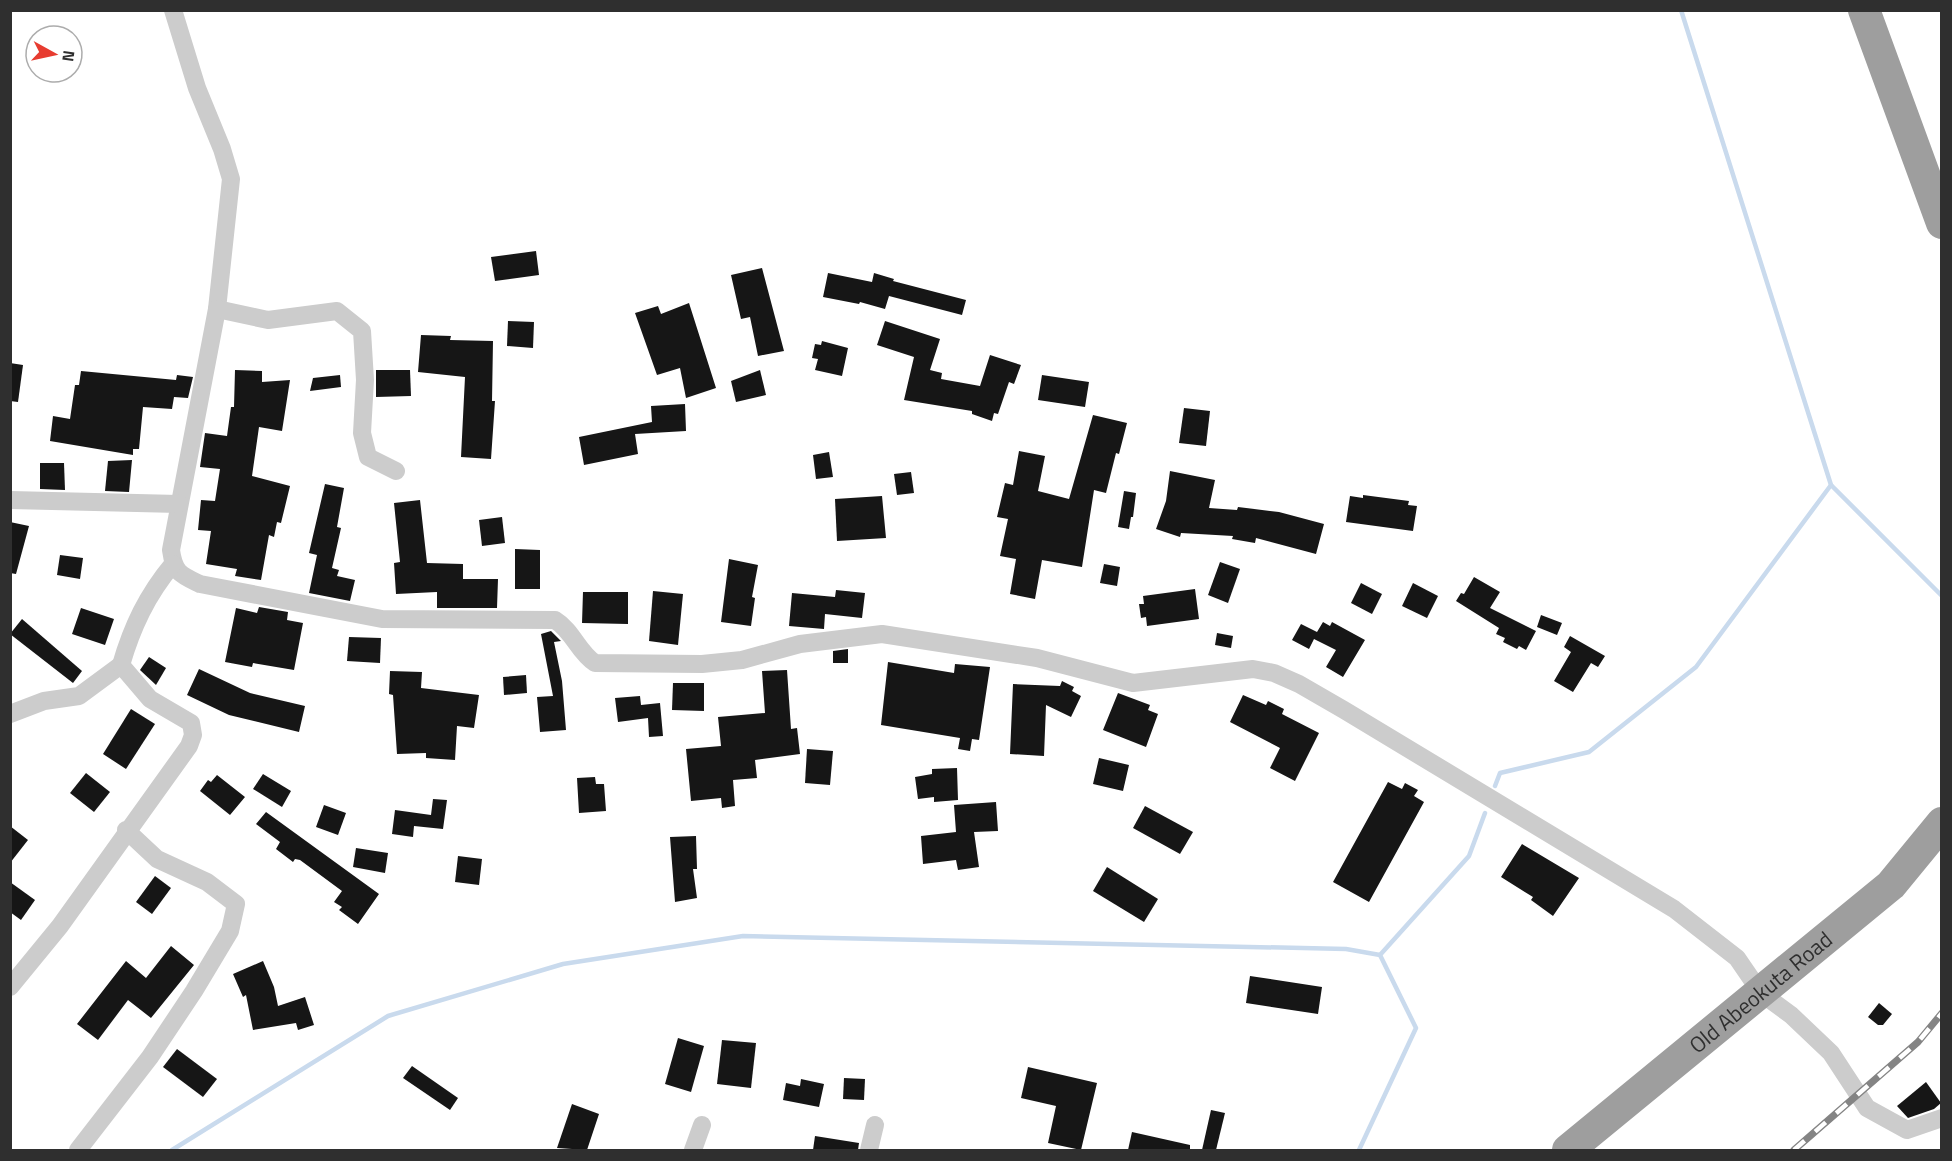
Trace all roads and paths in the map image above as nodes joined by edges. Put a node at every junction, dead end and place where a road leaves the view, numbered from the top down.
1 (173, 10) edge
2 (1864, 10) edge
3 (1941, 224) edge
4 (217, 309) junction
5 (396, 471) dead end
6 (10, 500) edge
7 (179, 504) junction
8 (173, 564) junction
9 (121, 665) junction
10 (10, 714) edge
11 (1941, 823) edge
12 (126, 830) junction
13 (10, 987) edge
14 (1761, 993) junction
15 (1941, 1118) edge
16 (702, 1125) dead end
17 (875, 1125) dead end
18 (78, 1150) edge
19 (693, 1150) edge
20 (869, 1150) edge
21 (1568, 1150) edge

1 - 4 street
2 - 3 highway
4 - 5 street
4 - 7 street
6 - 7 street
7 - 8 street
8 - 9 street
8 - 14 street
9 - 10 street
9 - 12 street
11 - 14 highway, Old Abeokuta Road
12 - 13 street
12 - 18 street
14 - 15 street
14 - 21 highway, Old Abeokuta Road
16 - 19 street
17 - 20 street

